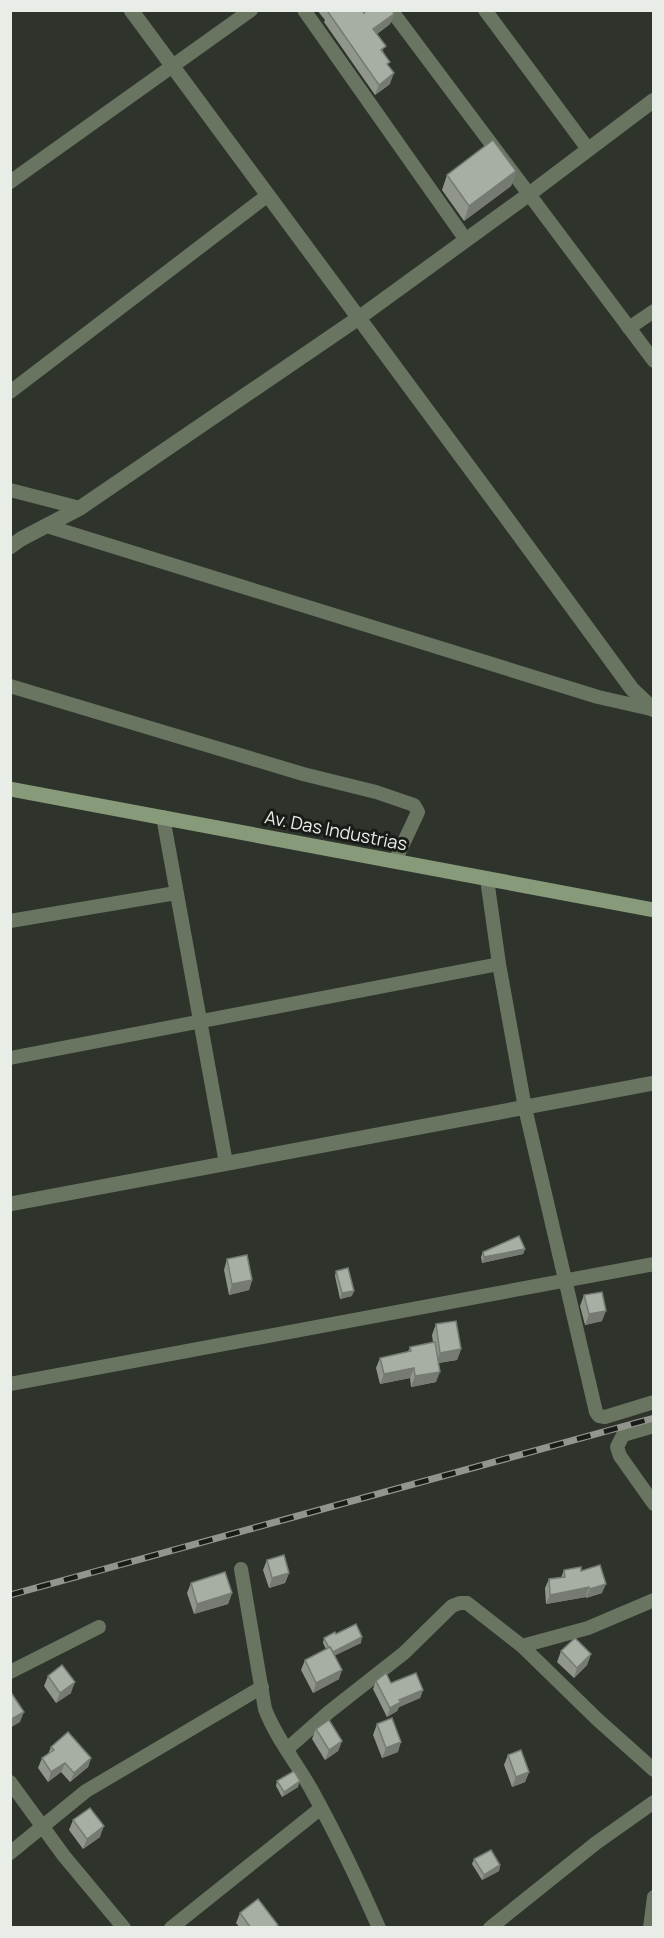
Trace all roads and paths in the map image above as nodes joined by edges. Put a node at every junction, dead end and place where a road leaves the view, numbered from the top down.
1 (131, 10) edge
2 (251, 10) edge
3 (304, 10) edge
4 (391, 10) edge
5 (485, 10) edge
6 (173, 67) junction
7 (654, 100) edge
8 (588, 149) junction
9 (10, 182) edge
10 (267, 195) junction
11 (528, 195) junction
12 (466, 240) junction
13 (654, 311) edge
14 (360, 316) junction
15 (629, 328) junction
16 (654, 361) edge
17 (10, 392) edge
18 (10, 490) edge
19 (80, 508) junction
20 (47, 526) junction
21 (10, 547) edge
22 (10, 686) edge
23 (652, 710) edge
24 (10, 789) edge
25 (163, 817) junction
26 (395, 861) junction
27 (487, 879) junction
28 (176, 893) junction
29 (654, 910) edge
30 (10, 921) edge
31 (499, 964) junction
32 (201, 1021) junction
33 (10, 1058) edge
34 (654, 1083) edge
35 (525, 1108) junction
36 (226, 1163) junction
37 (10, 1203) edge
38 (654, 1264) edge
39 (565, 1281) junction
40 (10, 1384) edge
41 (654, 1402) edge
42 (654, 1426) edge
43 (654, 1504) edge
44 (241, 1569) dead end
45 (654, 1600) edge
46 (99, 1627) dead end
47 (522, 1646) junction
48 (10, 1672) edge
49 (262, 1687) junction
50 (287, 1749) junction
51 (654, 1770) edge
52 (10, 1782) edge
53 (654, 1802) edge
54 (321, 1808) junction
55 (43, 1827) junction
56 (10, 1853) edge
57 (654, 1897) edge
58 (124, 1928) edge
59 (171, 1928) edge
60 (379, 1928) edge
61 (490, 1928) edge
62 (651, 1928) edge

1 - 6 street
2 - 6 street
3 - 12 street
4 - 11 street
5 - 8 street
6 - 9 street
6 - 10 street
7 - 8 street
8 - 11 street
10 - 14 street
10 - 17 street
11 - 12 street
11 - 15 street
12 - 14 street
13 - 15 street
14 - 19 street
14 - 23 street
15 - 16 street
18 - 19 street
19 - 20 street
20 - 21 street
20 - 23 street
22 - 26 street
24 - 25 main road, Av. Das Industrias
25 - 26 main road, Av. Das Industrias
25 - 28 street
26 - 27 main road, Av. Das Industrias
27 - 29 main road, Av. Das Industrias
27 - 31 street
28 - 30 street
28 - 32 street
31 - 32 street
31 - 35 street
32 - 33 street
32 - 36 street
34 - 35 street
35 - 36 street
35 - 39 street
36 - 37 street
38 - 39 street
39 - 40 street
39 - 41 street
42 - 43 street
44 - 49 street
45 - 47 street
46 - 48 street
47 - 50 street
47 - 51 street
49 - 50 street
49 - 55 street
50 - 54 street
52 - 55 street
53 - 61 street
54 - 59 street
54 - 60 street
55 - 56 street
55 - 58 street
57 - 62 street

